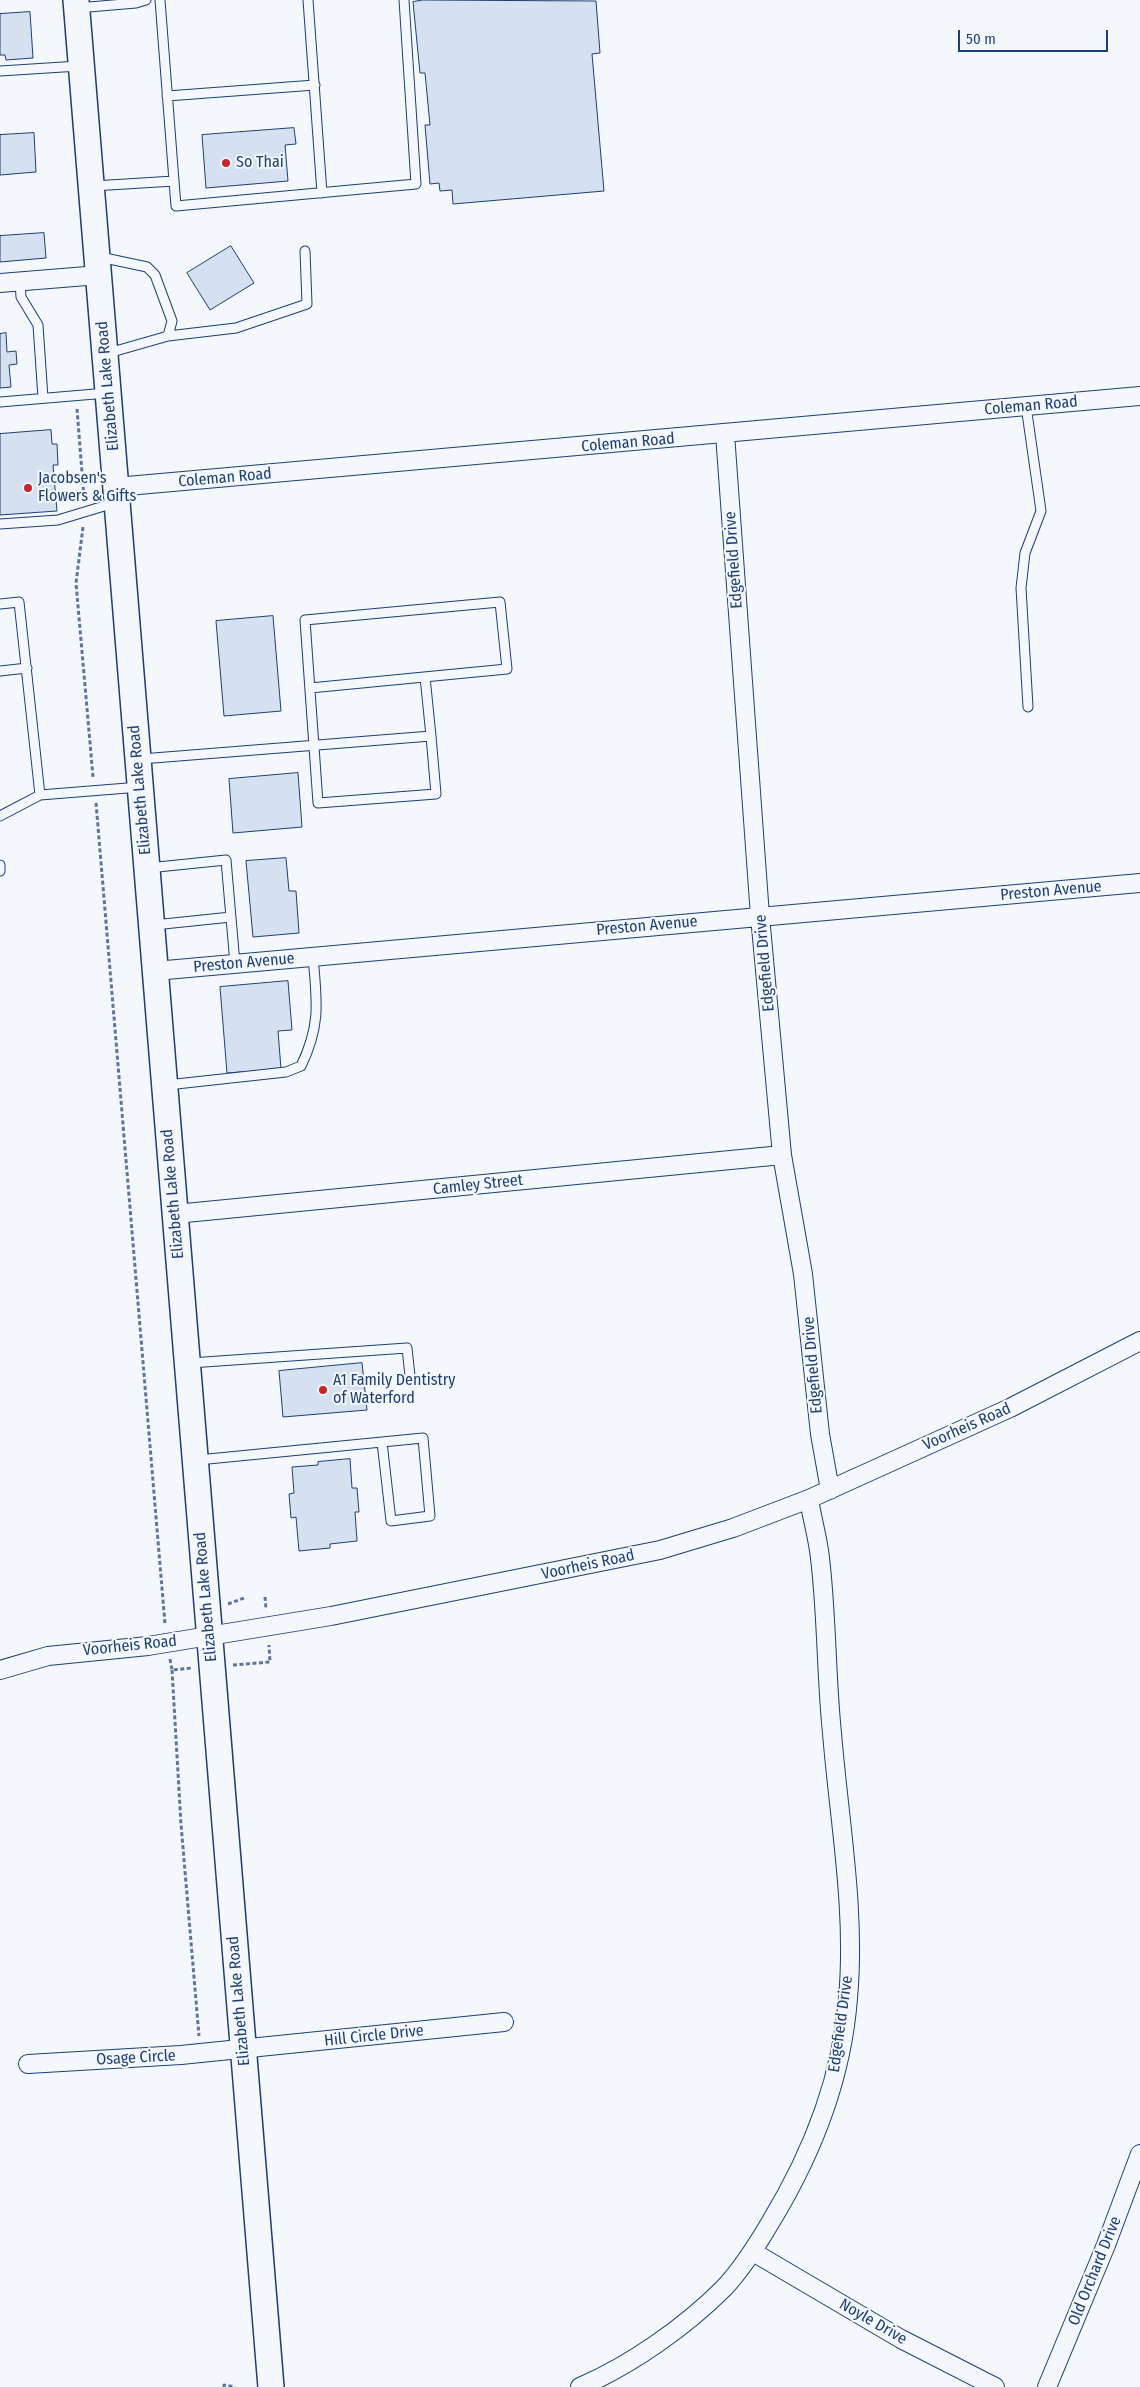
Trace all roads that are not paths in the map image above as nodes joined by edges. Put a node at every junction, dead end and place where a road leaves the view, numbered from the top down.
1 (146, 0) edge
2 (160, 0) edge
3 (308, 0) edge
4 (404, 0) edge
5 (77, 4) edge
6 (82, 66) junction
7 (0, 71) edge
8 (315, 85) junction
9 (167, 96) junction
10 (174, 181) junction
11 (91, 186) junction
12 (322, 193) junction
13 (304, 251) dead end
14 (98, 265) junction
15 (20, 282) junction
16 (0, 284) edge
17 (168, 336) junction
18 (105, 354) junction
19 (108, 392) junction
20 (1140, 396) edge
21 (43, 398) junction
22 (0, 402) edge
23 (1026, 406) junction
24 (725, 434) junction
25 (116, 495) junction
26 (0, 524) edge
27 (0, 604) edge
28 (27, 668) junction
29 (0, 671) edge
30 (425, 676) junction
31 (310, 688) junction
32 (1028, 706) dead end
33 (431, 736) junction
34 (313, 745) junction
35 (138, 760) junction
36 (140, 787) junction
37 (40, 795) junction
38 (0, 816) edge
39 (0, 865) edge
40 (146, 868) junction
41 (0, 871) edge
42 (1140, 883) edge
43 (760, 916) junction
44 (230, 917) junction
45 (151, 925) junction
46 (313, 956) junction
47 (235, 964) junction
48 (155, 971) junction
49 (164, 1085) junction
50 (782, 1155) junction
51 (175, 1214) junction
52 (1140, 1341) edge
53 (187, 1364) junction
54 (410, 1376) dead end
55 (382, 1442) junction
56 (195, 1460) junction
57 (830, 1490) junction
58 (809, 1499) junction
59 (210, 1636) junction
60 (0, 1670) edge
61 (504, 2022) dead end
62 (243, 2049) junction
63 (28, 2064) dead end
64 (1140, 2154) edge
65 (753, 2252) junction
66 (271, 2387) edge
67 (580, 2387) edge
68 (995, 2387) edge
69 (1047, 2387) edge

1 - 5 lane
2 - 9 lane
3 - 8 lane
4 - 12 lane
5 - 6 main road, Elizabeth Lake Road
6 - 7 lane
6 - 11 main road, Elizabeth Lake Road
8 - 9 lane
8 - 12 lane
9 - 10 lane
10 - 11 lane
10 - 12 lane
11 - 14 main road, Elizabeth Lake Road
13 - 17 lane
14 - 15 street
14 - 17 lane
14 - 18 main road, Elizabeth Lake Road
15 - 16 street
15 - 21 lane
17 - 18 lane
18 - 19 main road, Elizabeth Lake Road
19 - 21 lane
19 - 25 main road, Elizabeth Lake Road
20 - 23 street, Coleman Road
21 - 22 lane
23 - 24 street, Coleman Road
23 - 32 lane
24 - 25 street, Coleman Road
24 - 43 street, Edgefield Drive
25 - 26 lane
25 - 35 main road, Elizabeth Lake Road
27 - 28 lane
28 - 29 lane
28 - 37 lane
30 - 31 lane
30 - 31 lane
30 - 33 lane
31 - 34 lane
33 - 34 lane
33 - 34 lane
34 - 35 lane
35 - 36 main road, Elizabeth Lake Road
36 - 37 lane
36 - 40 main road, Elizabeth Lake Road
37 - 38 lane
39 - 41 lane
40 - 44 lane
40 - 45 main road, Elizabeth Lake Road
42 - 43 street, Preston Avenue
43 - 46 street, Preston Avenue
43 - 50 street, Edgefield Drive
44 - 45 lane
44 - 47 lane
45 - 48 main road, Elizabeth Lake Road
46 - 47 street, Preston Avenue
46 - 49 lane
47 - 48 street, Preston Avenue
48 - 49 main road, Elizabeth Lake Road
49 - 51 main road, Elizabeth Lake Road
50 - 51 street, Camley Street
50 - 57 street, Edgefield Drive
51 - 53 main road, Elizabeth Lake Road
52 - 57 street, Voorheis Road
53 - 54 lane
53 - 56 main road, Elizabeth Lake Road
55 - 55 lane
55 - 56 lane
56 - 59 main road, Elizabeth Lake Road
57 - 58 street, Voorheis Road
58 - 59 street, Voorheis Road
58 - 65 street, Edgefield Drive
59 - 60 street, Voorheis Road
59 - 62 main road, Elizabeth Lake Road
61 - 62 street, Hill Circle Drive
62 - 63 street, Osage Circle
62 - 66 main road, Elizabeth Lake Road
64 - 69 street, Old Orchard Drive
65 - 67 street, Edgefield Drive
65 - 68 street, Noyle Drive

